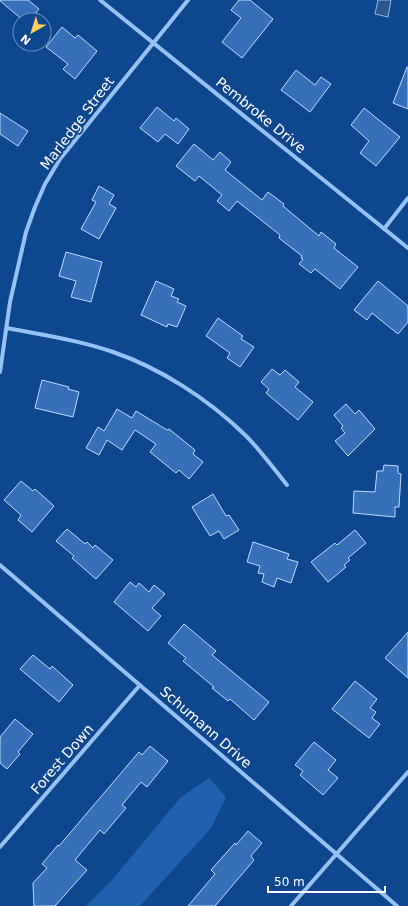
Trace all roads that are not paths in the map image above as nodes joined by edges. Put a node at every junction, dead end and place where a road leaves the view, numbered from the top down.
1 (100, 0) edge
2 (188, 0) edge
3 (154, 43) junction
4 (408, 198) edge
5 (384, 229) junction
6 (408, 248) edge
7 (7, 328) junction
8 (0, 372) edge
9 (287, 485) dead end
10 (0, 565) edge
11 (140, 685) junction
12 (408, 772) edge
13 (0, 847) edge
14 (336, 854) junction
15 (291, 906) edge
16 (397, 906) edge

1 - 3 street, Pembroke Drive
2 - 3 street, Marledge Street
3 - 5 street, Pembroke Drive
3 - 7 street, Marledge Street
4 - 5 street
5 - 6 street, Pembroke Drive
7 - 8 street, Marledge Street
7 - 9 street
10 - 11 street, Schumann Drive
11 - 13 street, Forest Down
11 - 14 street, Schumann Drive
12 - 14 street
14 - 15 street
14 - 16 street, Schumann Drive

